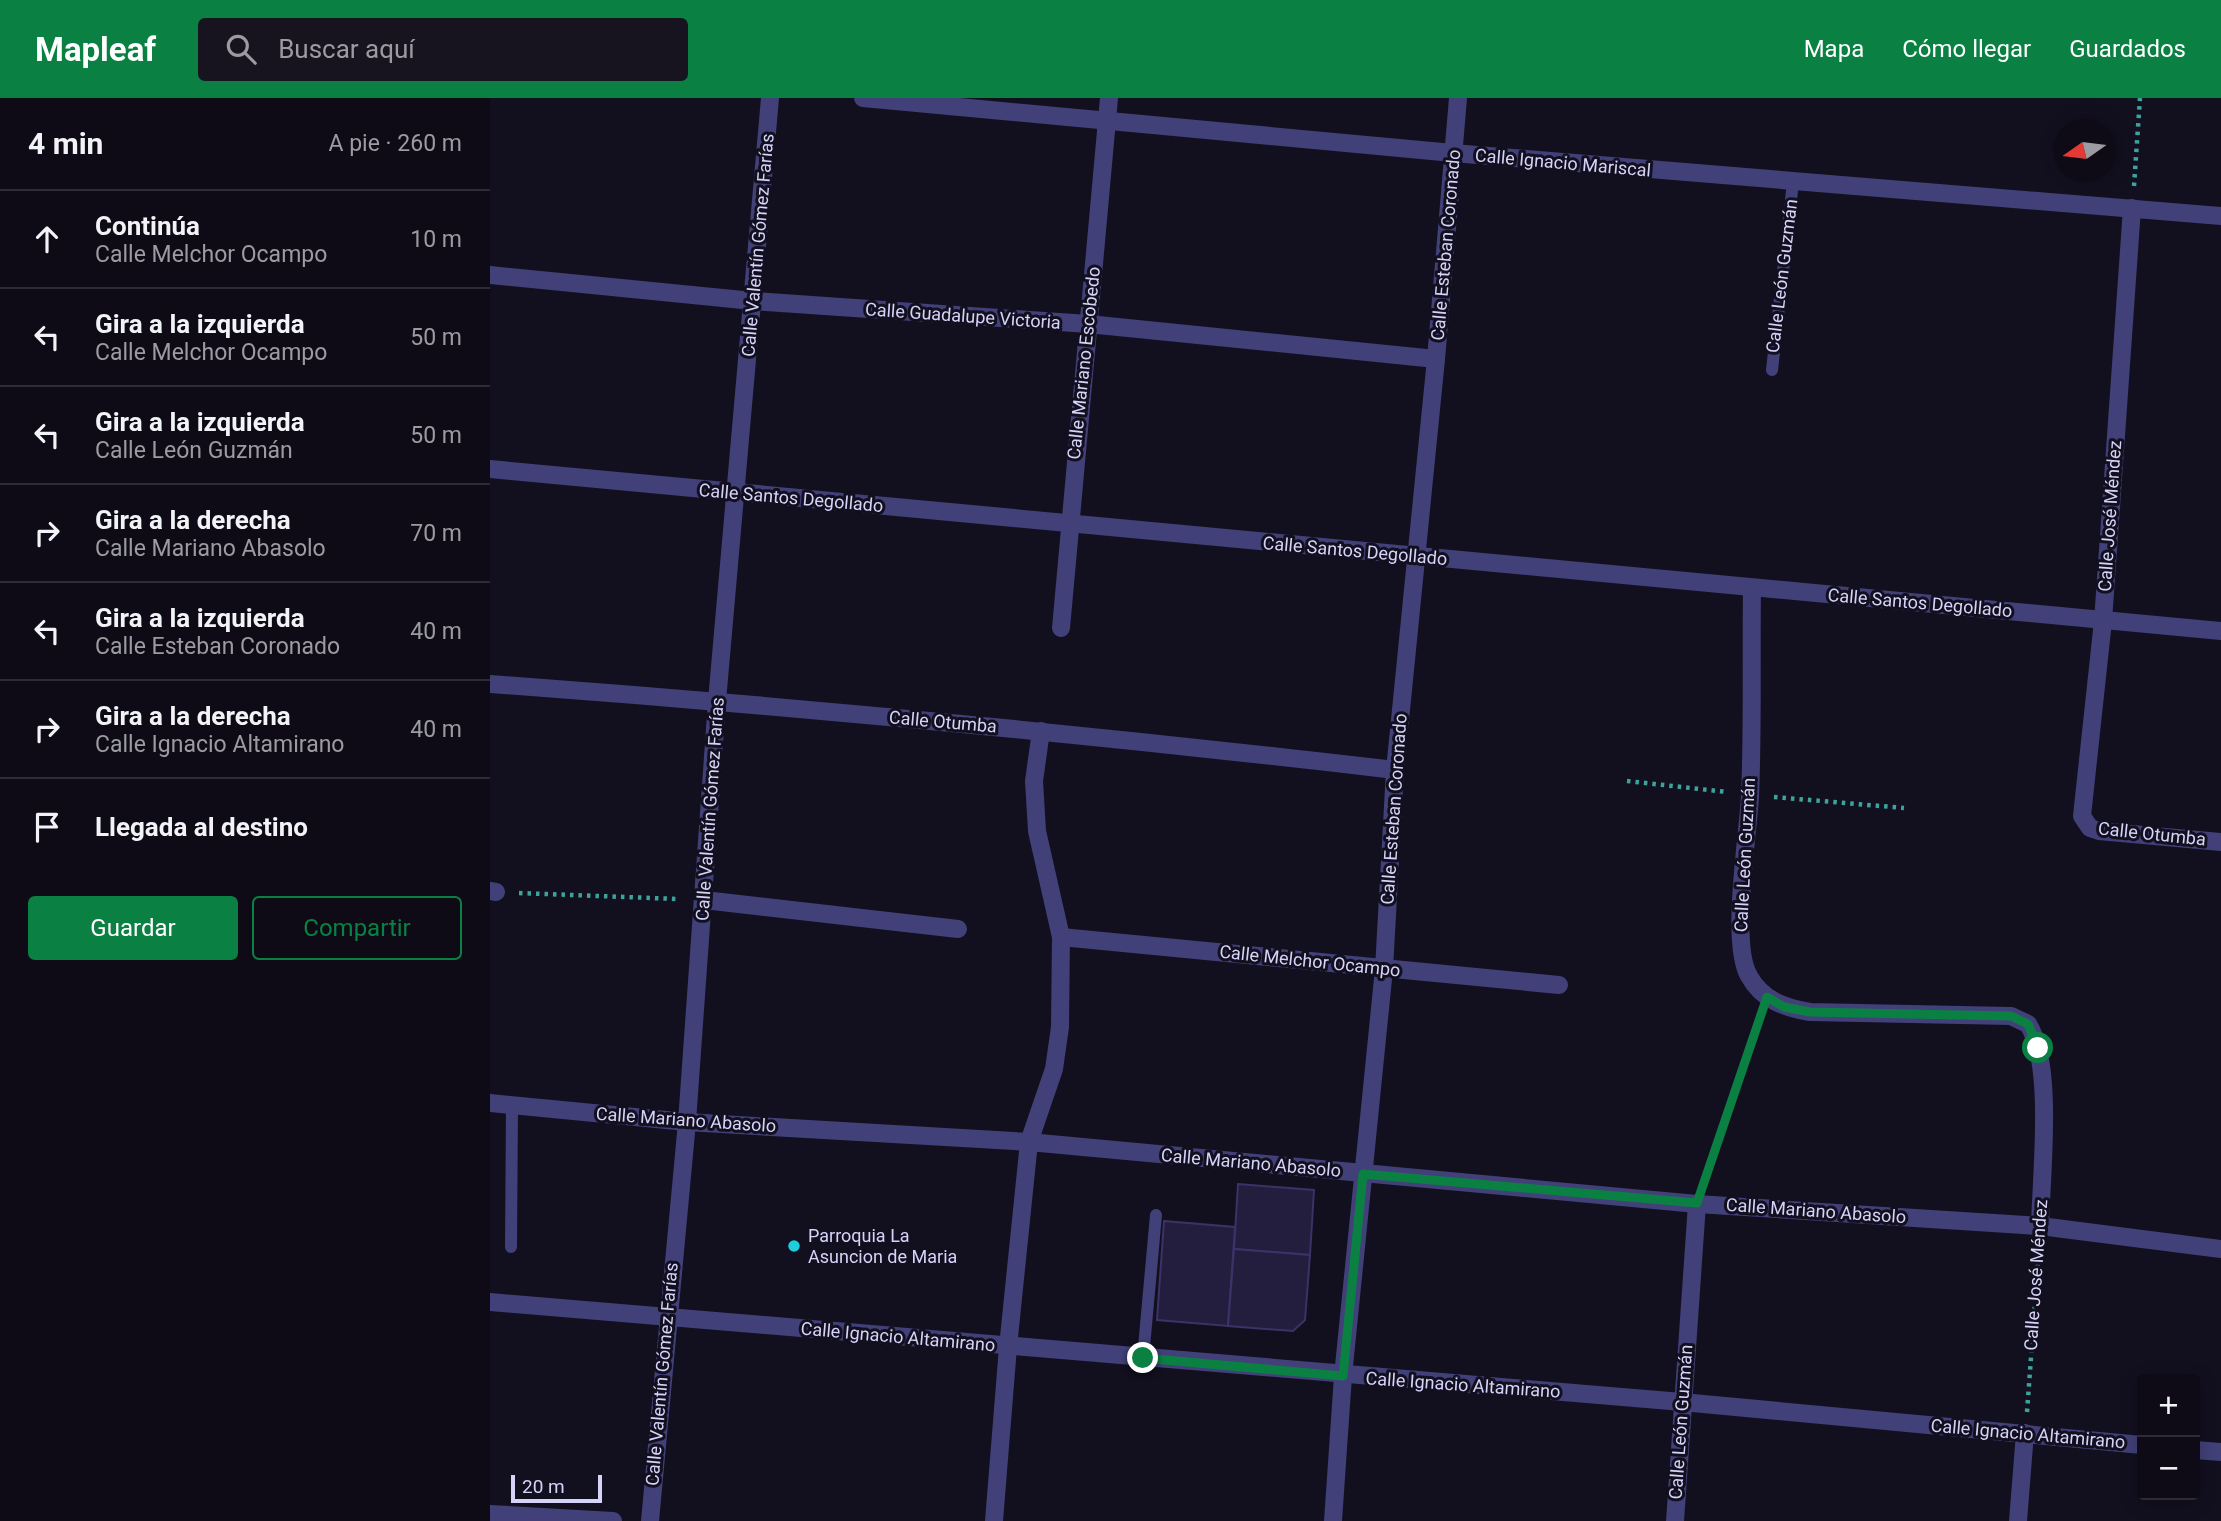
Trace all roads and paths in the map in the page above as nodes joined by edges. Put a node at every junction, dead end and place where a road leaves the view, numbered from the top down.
1 (770, 98) edge
2 (863, 98) edge
3 (1109, 98) edge
4 (1458, 98) edge
5 (2140, 98) edge
6 (1107, 119) junction
7 (1453, 153) junction
8 (1793, 182) junction
9 (2132, 208) junction
10 (2221, 216) edge
11 (490, 275) edge
12 (753, 301) junction
13 (1088, 324) junction
14 (1436, 359) junction
15 (1772, 370) dead end
16 (490, 469) edge
17 (736, 493) junction
18 (1068, 523) junction
19 (1414, 556) junction
20 (1752, 588) junction
21 (2103, 621) junction
22 (1061, 628) dead end
23 (2221, 631) edge
24 (490, 684) edge
25 (717, 701) junction
26 (1041, 731) junction
27 (1395, 769) junction
28 (2085, 823) joint
29 (2221, 842) edge
30 (493, 892) edge
31 (704, 900) junction
32 (958, 929) dead end
33 (1061, 937) junction
34 (1384, 969) junction
35 (1559, 985) dead end
36 (1767, 997) junction
37 (490, 1103) edge
38 (512, 1105) junction
39 (687, 1122) junction
40 (1029, 1142) junction
41 (1363, 1174) junction
42 (1697, 1203) junction
43 (1156, 1215) dead end
44 (2040, 1226) junction
45 (511, 1247) dead end
46 (2221, 1249) edge
47 (490, 1302) edge
48 (666, 1318) junction
49 (1008, 1347) junction
50 (1143, 1358) junction
51 (1343, 1376) junction
52 (1682, 1402) junction
53 (2025, 1433) junction
54 (2137, 1444) edge
55 (2200, 1450) edge
56 (2221, 1452) edge
57 (490, 1514) edge
58 (613, 1521) edge
59 (650, 1521) edge
60 (994, 1521) edge
61 (1332, 1521) edge
62 (1675, 1521) edge
63 (2018, 1521) edge

1 - 12 street, Calle Valentín Gómez Farías
2 - 6 street, Calle Ignacio Mariscal
3 - 6 street, Calle Mariano Escobedo
4 - 7 street, Calle Esteban Coronado
5 - 9 path
6 - 7 street, Calle Ignacio Mariscal
6 - 13 street, Calle Mariano Escobedo
7 - 8 street, Calle Ignacio Mariscal
7 - 14 street, Calle Esteban Coronado
8 - 9 street, Calle Ignacio Mariscal
8 - 15 lane, Calle León Guzmán
9 - 10 street, Calle Ignacio Mariscal
9 - 21 street, Calle José Méndez
11 - 12 street, Calle Guadalupe Victoria
12 - 13 street, Calle Guadalupe Victoria
12 - 17 street, Calle Valentín Gómez Farías
13 - 14 street, Calle Guadalupe Victoria
13 - 18 street, Calle Mariano Escobedo
14 - 19 street, Calle Esteban Coronado
16 - 17 street, Calle Santos Degollado
17 - 18 street, Calle Santos Degollado
17 - 25 street, Calle Valentín Gómez Farías
18 - 19 street, Calle Santos Degollado
18 - 22 street, Calle Mariano Escobedo
19 - 20 street, Calle Santos Degollado
19 - 27 street, Calle Esteban Coronado
20 - 21 street, Calle Santos Degollado
20 - 36 street, Calle León Guzmán
21 - 23 street, Calle Santos Degollado
21 - 28 street, Calle José Méndez
24 - 25 street, Calle Otumba
25 - 26 street, Calle Otumba
25 - 31 street, Calle Valentín Gómez Farías
26 - 27 street, Calle Otumba
26 - 33 street
27 - 34 street, Calle Esteban Coronado
28 - 29 street, Calle Otumba
30 - 31 path
31 - 32 street
31 - 39 street, Calle Valentín Gómez Farías
33 - 34 street, Calle Melchor Ocampo
33 - 40 street
34 - 35 street, Calle Melchor Ocampo
34 - 41 street, Calle Esteban Coronado
36 - 42 path
36 - 44 street, Calle José Méndez
37 - 38 street, Calle Mariano Abasolo
38 - 39 street, Calle Mariano Abasolo
38 - 45 lane
39 - 40 street, Calle Mariano Abasolo
39 - 48 street, Calle Valentín Gómez Farías
40 - 41 street, Calle Mariano Abasolo
40 - 49 street
41 - 42 street, Calle Mariano Abasolo
41 - 51 street, Calle Esteban Coronado
42 - 44 street, Calle Mariano Abasolo
42 - 52 street, Calle León Guzmán
43 - 50 lane
44 - 46 street, Calle Mariano Abasolo
44 - 53 path, Calle José Méndez
47 - 48 street, Calle Ignacio Altamirano
48 - 49 street, Calle Ignacio Altamirano
48 - 59 street, Calle Valentín Gómez Farías
49 - 50 street, Calle Ignacio Altamirano
49 - 60 street
50 - 51 street, Calle Ignacio Altamirano
51 - 52 street, Calle Ignacio Altamirano
51 - 61 street, Calle Esteban Coronado
52 - 53 street, Calle Ignacio Altamirano
52 - 62 street, Calle León Guzmán
53 - 54 street, Calle Ignacio Altamirano
53 - 63 street
55 - 56 street
57 - 58 street

